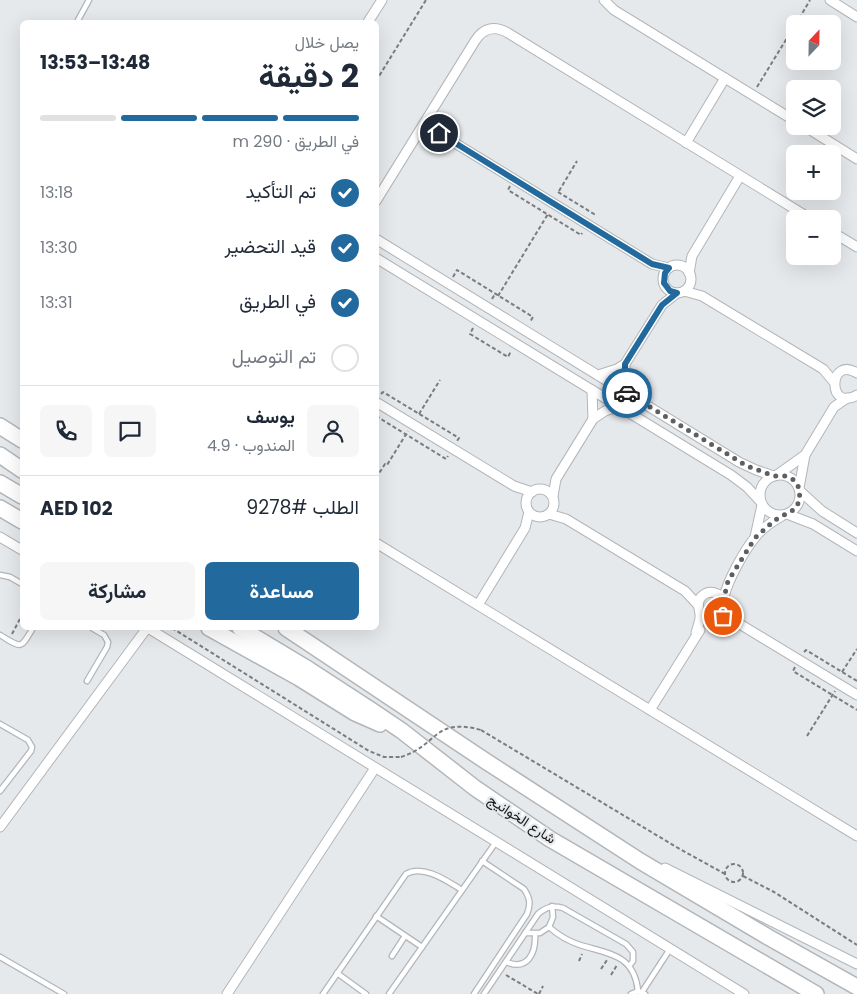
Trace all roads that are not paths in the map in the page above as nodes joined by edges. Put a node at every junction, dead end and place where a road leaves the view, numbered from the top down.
1 (90, 0) edge
2 (382, 0) edge
3 (604, 0) edge
4 (830, 0) edge
5 (857, 17) edge
6 (77, 20) edge
7 (369, 20) edge
8 (725, 78) junction
9 (786, 116) edge
10 (424, 124) junction
11 (818, 135) edge
12 (686, 143) junction
13 (857, 159) edge
14 (740, 176) junction
15 (379, 196) edge
16 (796, 210) edge
17 (841, 237) edge
18 (379, 241) edge
19 (857, 247) edge
20 (692, 256) junction
21 (379, 260) edge
22 (652, 264) junction
23 (674, 267) junction
24 (690, 276) junction
25 (664, 283) junction
26 (681, 292) junction
27 (702, 296) junction
28 (662, 305) junction
29 (857, 363) edge
30 (625, 364) junction
31 (823, 369) junction
32 (844, 371) junction
33 (857, 373) edge
34 (598, 375) junction
35 (835, 386) junction
36 (592, 390) junction
37 (625, 391) junction
38 (857, 395) edge
39 (847, 398) junction
40 (379, 404) edge
41 (619, 406) junction
42 (834, 407) junction
43 (593, 419) junction
44 (0, 426) edge
45 (20, 439) edge
46 (0, 455) edge
47 (805, 455) junction
48 (20, 469) edge
49 (775, 475) junction
50 (556, 478) junction
51 (0, 483) edge
52 (514, 486) junction
53 (537, 490) junction
54 (800, 490) junction
55 (20, 495) edge
56 (554, 500) junction
57 (526, 501) junction
58 (761, 503) junction
59 (0, 508) edge
60 (529, 512) junction
61 (549, 514) junction
62 (785, 515) junction
63 (539, 517) junction
64 (566, 519) junction
65 (20, 521) edge
66 (525, 528) junction
67 (857, 533) edge
68 (0, 536) edge
69 (755, 538) junction
70 (379, 545) edge
71 (20, 549) edge
72 (857, 550) edge
73 (0, 575) edge
74 (728, 581) junction
75 (20, 583) edge
76 (685, 591) junction
77 (713, 592) junction
78 (704, 595) junction
79 (724, 598) junction
80 (478, 605) junction
81 (726, 608) junction
82 (699, 610) junction
83 (716, 620) junction
84 (738, 623) junction
85 (32, 630) edge
86 (95, 630) edge
87 (146, 630) edge
88 (150, 630) edge
89 (214, 630) edge
90 (243, 630) edge
91 (291, 630) edge
92 (696, 634) junction
93 (0, 636) edge
94 (87, 681) dead end
95 (857, 695) edge
96 (650, 710) junction
97 (0, 724) edge
98 (402, 731) junction
99 (374, 768) junction
100 (0, 791) edge
101 (0, 826) edge
102 (857, 836) edge
103 (496, 842) junction
104 (640, 861) junction
105 (482, 862) junction
106 (462, 890) junction
107 (552, 906) junction
108 (376, 916) junction
109 (549, 927) junction
110 (525, 933) junction
111 (535, 934) junction
112 (405, 936) junction
113 (422, 947) junction
114 (671, 948) junction
115 (392, 956) dead end
116 (0, 957) edge
117 (506, 962) junction
118 (857, 964) edge
119 (630, 966) junction
120 (337, 972) junction
121 (857, 987) edge
122 (642, 992) edge
123 (64, 994) edge
124 (227, 994) edge
125 (323, 994) edge
126 (366, 994) edge
127 (389, 994) edge
128 (474, 994) edge
129 (484, 994) edge
130 (631, 994) edge
131 (744, 994) edge
132 (816, 994) edge

1 - 6 lane
2 - 7 street
3 - 8 street
4 - 5 street
8 - 9 street
8 - 12 street
10 - 12 street
10 - 15 street
10 - 22 street
11 - 13 street
12 - 14 street
14 - 16 street
14 - 20 street
17 - 19 street
18 - 34 street
20 - 23 street
20 - 24 street
21 - 36 street
22 - 23 street
22 - 25 street
23 - 24 street
23 - 25 street
24 - 26 street
24 - 27 street
25 - 26 street
25 - 28 street
26 - 27 street
26 - 28 street
27 - 31 street
28 - 30 street
29 - 32 street
30 - 34 street
30 - 37 street
31 - 32 street
31 - 35 street
32 - 33 street
32 - 35 street
34 - 37 street
35 - 39 street
35 - 42 street
36 - 41 street
36 - 43 street
37 - 49 street
38 - 39 street
39 - 42 street
40 - 52 street
41 - 43 street
41 - 58 street
42 - 47 street
43 - 50 street
44 - 45 highway
46 - 48 highway
47 - 49 street
47 - 54 street
49 - 54 street
49 - 58 street
50 - 53 street
50 - 56 street
51 - 55 highway
52 - 53 street
52 - 57 street
53 - 56 street
53 - 57 street
54 - 62 street
54 - 67 street
56 - 61 street
56 - 64 street
57 - 60 street
58 - 62 street
58 - 69 street
59 - 65 highway
60 - 63 street
60 - 66 street
61 - 63 street
61 - 64 street
62 - 69 street
62 - 72 street
63 - 66 street
64 - 76 street
66 - 80 street
68 - 71 street
69 - 74 street
70 - 80 street
73 - 75 lane
74 - 77 street
74 - 79 street
76 - 78 street
76 - 82 street
77 - 78 street
77 - 79 street
78 - 82 street
79 - 81 street
80 - 96 street
81 - 83 street
81 - 84 street
82 - 83 street
82 - 92 street
83 - 84 street
83 - 92 street
84 - 95 street
85 - 93 lane
86 - 94 lane
87 - 101 street
88 - 99 street
89 - 98 highway
90 - 98 highway, شارع الخوانيج
91 - 104 highway, شارع الخوانيج
92 - 96 street
96 - 102 street
97 - 100 lane
98 - 132 highway, شارع الخوانيج
99 - 103 street
99 - 124 street
103 - 105 lane
103 - 114 street
104 - 118 street
104 - 121 highway, شارع الخوانيج
105 - 106 lane
105 - 128 lane
106 - 108 lane
106 - 113 lane
107 - 109 lane
107 - 110 lane
107 - 119 lane
108 - 112 lane
108 - 120 lane
109 - 111 lane
109 - 119 lane
110 - 111 lane
110 - 117 lane
111 - 117 lane
112 - 113 lane
112 - 115 lane
113 - 127 lane
114 - 122 lane
114 - 131 street
116 - 123 lane
117 - 129 lane
119 - 122 lane
120 - 125 lane
120 - 126 lane
122 - 130 lane

